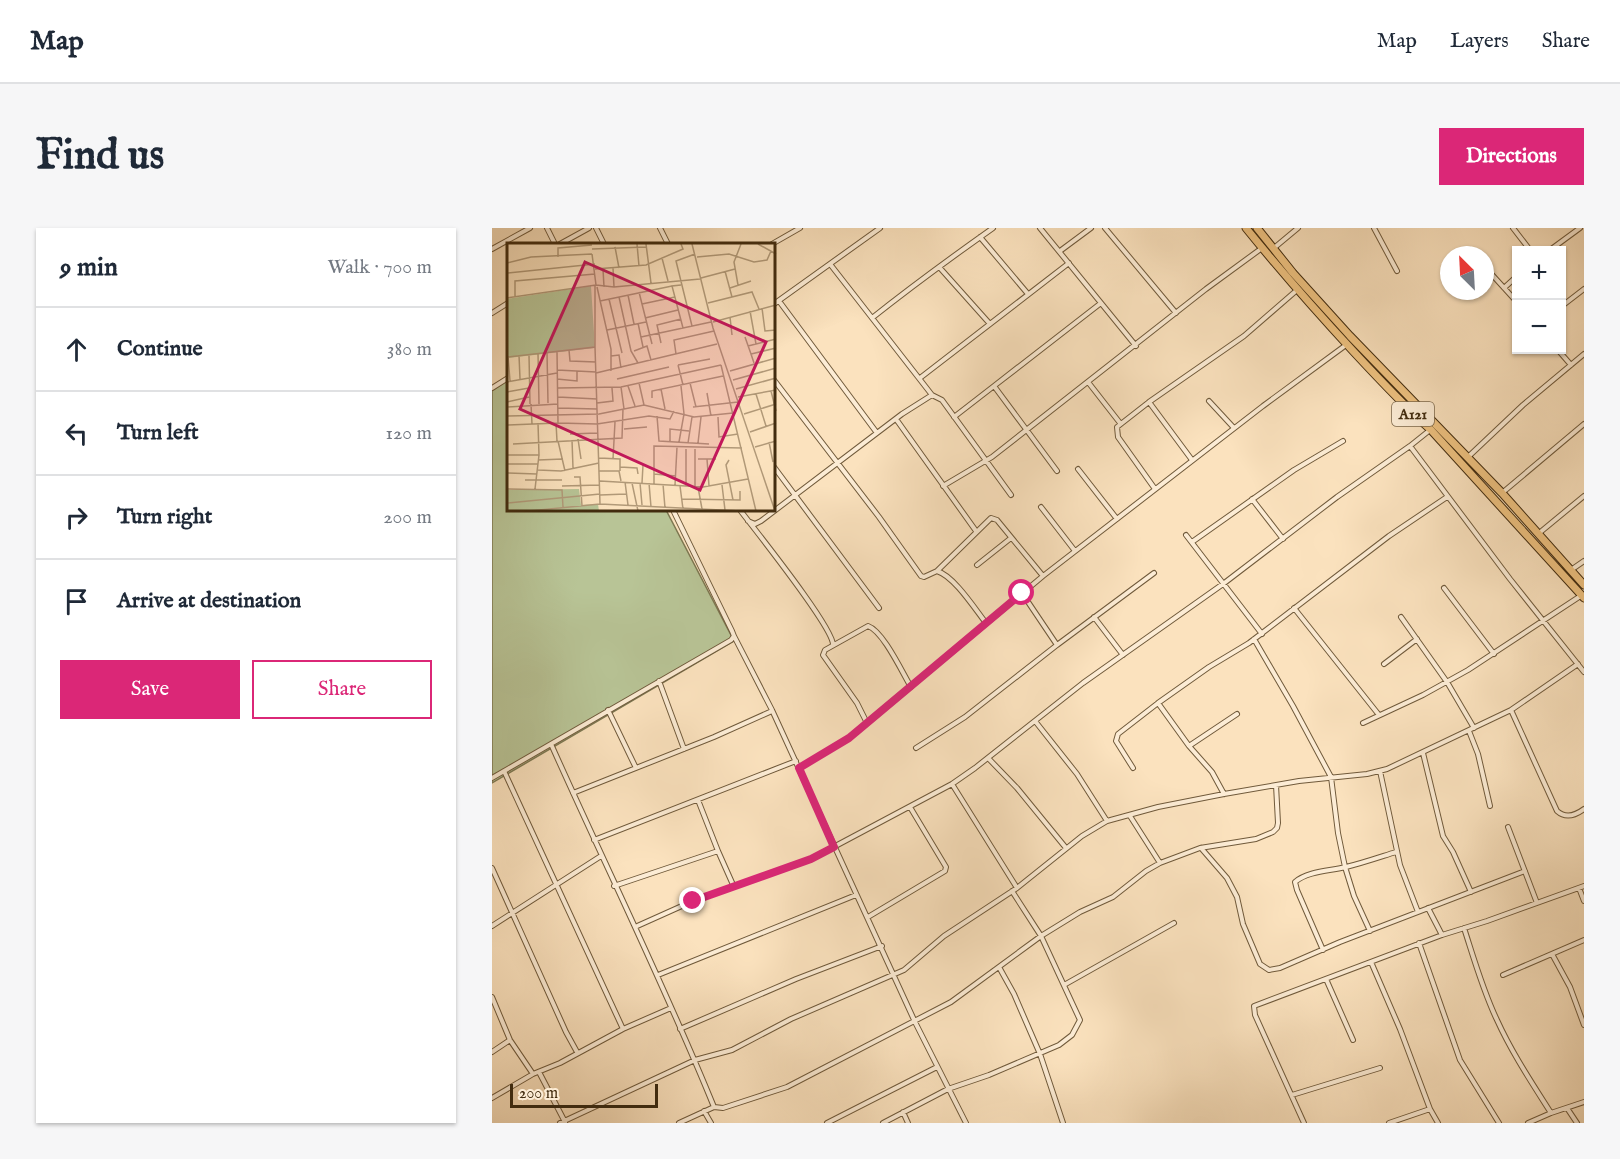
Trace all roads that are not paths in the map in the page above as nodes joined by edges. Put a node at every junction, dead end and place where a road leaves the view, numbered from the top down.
1 (530, 228) edge
2 (547, 228) edge
3 (589, 228) edge
4 (596, 228) edge
5 (660, 228) edge
6 (800, 228) edge
7 (880, 228) edge
8 (993, 228) edge
9 (1040, 228) edge
10 (1091, 228) edge
11 (1105, 228) edge
12 (1246, 228) edge
13 (1257, 228) edge
14 (1298, 228) edge
15 (1374, 228) edge
16 (1513, 228) edge
17 (1580, 228) edge
18 (980, 237) junction
19 (554, 243) edge
20 (562, 243) edge
21 (604, 243) edge
22 (668, 243) edge
23 (774, 243) edge
24 (1527, 246) edge
25 (1555, 246) edge
26 (1262, 248) junction
27 (492, 249) edge
28 (1274, 249) junction
29 (1060, 251) junction
30 (1069, 263) junction
31 (830, 264) junction
32 (940, 268) junction
33 (1397, 271) dead end
34 (1494, 277) edge
35 (1512, 281) edge
36 (1504, 288) junction
37 (1584, 289) edge
38 (1298, 290) junction
39 (1028, 294) junction
40 (1515, 300) edge
41 (779, 301) junction
42 (776, 303) edge
43 (1101, 303) junction
44 (1566, 303) edge
45 (507, 304) edge
46 (492, 313) edge
47 (1176, 313) junction
48 (872, 318) junction
49 (990, 324) junction
50 (1347, 344) junction
51 (1136, 346) junction
52 (1561, 354) edge
53 (1584, 354) edge
54 (1571, 365) junction
55 (920, 378) junction
56 (507, 379) edge
57 (1088, 382) junction
58 (776, 383) edge
59 (994, 386) junction
60 (492, 388) edge
61 (932, 395) junction
62 (1209, 401) dead end
63 (1149, 402) junction
64 (954, 417) junction
65 (896, 419) junction
66 (1120, 423) junction
67 (1584, 424) edge
68 (1234, 428) junction
69 (1026, 430) junction
70 (1431, 430) junction
71 (877, 433) junction
72 (1343, 441) dead end
73 (1410, 446) junction
74 (1467, 458) junction
75 (1192, 460) junction
76 (986, 461) junction
77 (837, 463) junction
78 (1078, 469) dead end
79 (776, 470) edge
80 (1057, 471) dead end
81 (943, 486) junction
82 (1155, 489) junction
83 (1502, 494) junction
84 (1011, 495) dead end
85 (795, 496) junction
86 (1584, 496) edge
87 (1447, 497) junction
88 (1252, 499) junction
89 (1041, 507) dead end
90 (776, 511) edge
91 (674, 512) edge
92 (741, 512) edge
93 (774, 512) edge
94 (1117, 519) junction
95 (748, 521) junction
96 (976, 531) junction
97 (1186, 535) dead end
98 (1538, 535) junction
99 (1011, 538) junction
100 (1283, 539) junction
101 (1192, 542) junction
102 (1075, 551) junction
103 (1584, 561) edge
104 (976, 565) dead end
105 (1570, 570) junction
106 (937, 571) junction
107 (1154, 573) dead end
108 (1043, 576) junction
109 (1224, 584) junction
110 (1584, 585) edge
111 (1444, 588) dead end
112 (1022, 593) junction
113 (1583, 597) edge
114 (879, 608) dead end
115 (1294, 609) junction
116 (1094, 617) junction
117 (1401, 617) dead end
118 (1544, 621) junction
119 (986, 623) junction
120 (1262, 634) junction
121 (734, 636) junction
122 (1254, 639) junction
123 (1417, 639) junction
124 (1057, 645) junction
125 (832, 646) junction
126 (1494, 654) junction
127 (1123, 655) junction
128 (1384, 664) dead end
129 (1578, 664) junction
130 (1584, 672) edge
131 (658, 681) junction
132 (1447, 682) junction
133 (911, 687) junction
134 (1158, 703) junction
135 (608, 710) junction
136 (772, 710) junction
137 (1511, 710) junction
138 (1237, 714) dead end
139 (1379, 715) junction
140 (1035, 722) junction
141 (867, 723) junction
142 (1363, 723) dead end
143 (1474, 728) junction
144 (1469, 731) junction
145 (551, 744) junction
146 (1190, 746) junction
147 (916, 748) dead end
148 (684, 749) junction
149 (1423, 753) junction
150 (988, 758) junction
151 (796, 761) junction
152 (636, 768) junction
153 (799, 768) junction
154 (1133, 768) dead end
155 (504, 771) junction
156 (1380, 771) junction
157 (1331, 777) junction
158 (492, 778) edge
159 (952, 783) junction
160 (1276, 785) junction
161 (573, 793) junction
162 (1224, 794) junction
163 (698, 800) junction
164 (1490, 806) dead end
165 (910, 807) junction
166 (1584, 809) edge
167 (1130, 816) junction
168 (1107, 821) junction
169 (1508, 827) dead end
170 (594, 840) junction
171 (834, 847) junction
172 (1066, 848) junction
173 (1200, 848) junction
174 (718, 851) junction
175 (1396, 852) junction
176 (602, 856) junction
177 (1160, 863) junction
178 (1345, 867) junction
179 (492, 868) edge
180 (1525, 871) junction
181 (556, 885) junction
182 (614, 886) junction
183 (734, 887) junction
184 (1582, 887) edge
185 (1017, 888) junction
186 (1012, 891) junction
187 (1471, 892) junction
188 (856, 895) junction
189 (1584, 901) edge
190 (1537, 903) junction
191 (1428, 908) junction
192 (1418, 912) junction
193 (513, 913) junction
194 (868, 917) junction
195 (1174, 923) dead end
196 (492, 926) edge
197 (635, 927) junction
198 (1464, 928) junction
199 (1370, 931) junction
200 (1442, 934) junction
201 (1041, 936) junction
202 (1584, 939) edge
203 (1419, 944) junction
204 (882, 946) junction
205 (1323, 950) junction
206 (1552, 954) junction
207 (1371, 962) junction
208 (999, 967) junction
209 (895, 974) junction
210 (658, 975) junction
211 (1503, 975) dead end
212 (1326, 979) junction
213 (1064, 985) junction
214 (492, 997) edge
215 (671, 1008) junction
216 (915, 1022) junction
217 (1584, 1025) edge
218 (622, 1029) junction
219 (680, 1029) junction
220 (510, 1040) junction
221 (1353, 1040) dead end
222 (492, 1052) edge
223 (577, 1052) junction
224 (1040, 1054) junction
225 (695, 1060) junction
226 (938, 1067) junction
227 (1380, 1068) dead end
228 (539, 1072) junction
229 (533, 1074) junction
230 (948, 1089) junction
231 (1292, 1095) junction
232 (492, 1098) edge
233 (1584, 1102) edge
234 (714, 1107) junction
235 (1567, 1108) junction
236 (1430, 1109) junction
237 (704, 1111) junction
238 (903, 1112) junction
239 (1551, 1113) junction
240 (563, 1122) edge
241 (679, 1123) edge
242 (711, 1123) edge
243 (827, 1123) edge
244 (883, 1123) edge
245 (908, 1123) edge
246 (966, 1123) edge
247 (1063, 1123) edge
248 (1304, 1123) edge
249 (1389, 1123) edge
250 (1438, 1123) edge
251 (1499, 1123) edge
252 (1528, 1123) edge
253 (1577, 1123) edge

1 - 27 street
2 - 19 street
3 - 20 street
4 - 21 street
5 - 22 street
6 - 23 street
7 - 31 street
8 - 18 street
9 - 29 street
10 - 29 street
11 - 47 street
12 - 26 highway, A121
13 - 28 highway, A121
14 - 28 street
15 - 33 street
16 - 24 street
17 - 25 street
18 - 32 street
18 - 39 street
26 - 38 highway, A121
26 - 47 street
28 - 74 highway, A121
29 - 30 street
30 - 39 street
30 - 43 street
31 - 41 street
31 - 48 street
32 - 48 street
32 - 49 street
34 - 36 street
35 - 36 street
36 - 40 street
37 - 44 street
38 - 50 highway, A121
38 - 63 street
39 - 49 street
41 - 42 street
41 - 71 street
43 - 51 street
43 - 59 street
45 - 46 street
47 - 51 street
48 - 55 street
49 - 55 street
50 - 68 street
50 - 70 highway, A121
51 - 57 street
52 - 54 street
53 - 54 street
54 - 74 street
55 - 61 street
56 - 60 street
57 - 66 street
57 - 69 street
58 - 77 street
59 - 64 street
59 - 69 street
61 - 64 street
61 - 65 street
62 - 68 street
63 - 66 street
63 - 75 street
64 - 76 street
65 - 71 street
65 - 81 street
66 - 82 street
67 - 83 street
68 - 75 street
69 - 76 street
69 - 80 street
70 - 73 street
70 - 113 highway, A121
71 - 77 street
72 - 88 street
73 - 87 street
73 - 100 street
74 - 83 highway, A121
75 - 82 street
76 - 81 street
76 - 84 street
77 - 85 street
77 - 106 street
78 - 94 street
79 - 85 street
81 - 96 street
82 - 94 street
83 - 98 highway, A121
85 - 90 street
85 - 114 street
86 - 98 street
87 - 115 street
87 - 118 street
88 - 100 street
88 - 101 street
89 - 102 street
91 - 121 street
92 - 95 street
93 - 95 street
94 - 102 street
95 - 125 street
96 - 99 street
96 - 106 street
97 - 101 street
98 - 105 highway, A121
99 - 104 street
99 - 108 street
100 - 109 street
101 - 109 street
102 - 108 street
103 - 105 street
105 - 110 highway, A121
106 - 119 street
107 - 116 street
108 - 112 street
109 - 120 street
109 - 127 street
111 - 126 street
112 - 119 street
112 - 124 street
113 - 118 street
115 - 120 street
115 - 139 street
116 - 124 street
116 - 127 street
117 - 123 street
118 - 126 street
118 - 129 street
119 - 133 street
120 - 122 street
121 - 131 street
121 - 136 street
122 - 134 street
122 - 157 street
123 - 128 street
123 - 132 street
124 - 147 street
125 - 133 street
125 - 141 street
126 - 132 street
127 - 140 street
129 - 130 street
129 - 137 street
131 - 135 street
131 - 148 street
132 - 139 street
132 - 143 street
133 - 141 street
134 - 146 street
134 - 154 street
135 - 145 street
135 - 152 street
136 - 148 street
136 - 151 street
137 - 143 street
137 - 166 street
138 - 146 street
139 - 142 street
140 - 150 street
140 - 168 street
141 - 153 street
143 - 144 street
144 - 149 street
144 - 164 street
145 - 155 street
145 - 161 street
146 - 162 street
148 - 152 street
149 - 156 street
149 - 187 street
150 - 159 street
150 - 172 street
151 - 153 street
151 - 163 street
152 - 161 street
153 - 171 street
155 - 158 street
155 - 181 street
156 - 157 street
156 - 175 street
157 - 160 street
157 - 178 street
159 - 165 street
159 - 185 street
160 - 162 street
160 - 173 street
161 - 170 street
162 - 167 street
163 - 170 street
163 - 174 street
165 - 171 street
165 - 194 street
167 - 168 street
167 - 177 street
168 - 172 street
169 - 180 street
170 - 176 street
171 - 183 street
171 - 188 street
172 - 185 street
173 - 177 street
173 - 205 street
174 - 182 street
174 - 183 street
175 - 178 street
175 - 192 street
176 - 181 street
176 - 182 street
177 - 201 street
178 - 199 street
178 - 205 street
179 - 193 street
180 - 187 street
180 - 190 street
181 - 193 street
181 - 218 street
182 - 197 street
183 - 197 street
184 - 189 street
184 - 190 street
185 - 186 street
186 - 201 street
186 - 209 street
187 - 191 street
188 - 194 street
188 - 210 street
190 - 198 street
191 - 192 street
191 - 200 street
192 - 199 street
193 - 196 street
193 - 223 street
194 - 204 street
195 - 213 street
197 - 210 street
198 - 200 street
198 - 239 street
199 - 205 street
200 - 203 street
201 - 208 street
201 - 213 street
202 - 206 street
203 - 207 street
203 - 251 street
204 - 209 street
204 - 219 street
206 - 211 street
206 - 217 street
207 - 212 street
207 - 236 street
208 - 216 street
208 - 224 street
209 - 216 street
209 - 225 street
210 - 215 street
212 - 221 street
212 - 231 street
213 - 224 street
214 - 220 street
215 - 218 street
215 - 219 street
216 - 226 street
216 - 234 street
218 - 223 street
219 - 225 street
220 - 222 street
220 - 229 street
223 - 228 street
224 - 230 street
224 - 247 street
225 - 234 street
225 - 240 street
226 - 230 street
226 - 243 street
227 - 231 street
228 - 229 street
228 - 240 street
229 - 232 street
230 - 238 street
230 - 246 street
231 - 248 street
233 - 235 street
234 - 237 street
235 - 239 street
235 - 253 street
236 - 249 street
236 - 250 street
237 - 241 street
237 - 242 street
238 - 244 street
238 - 245 street
239 - 252 street

